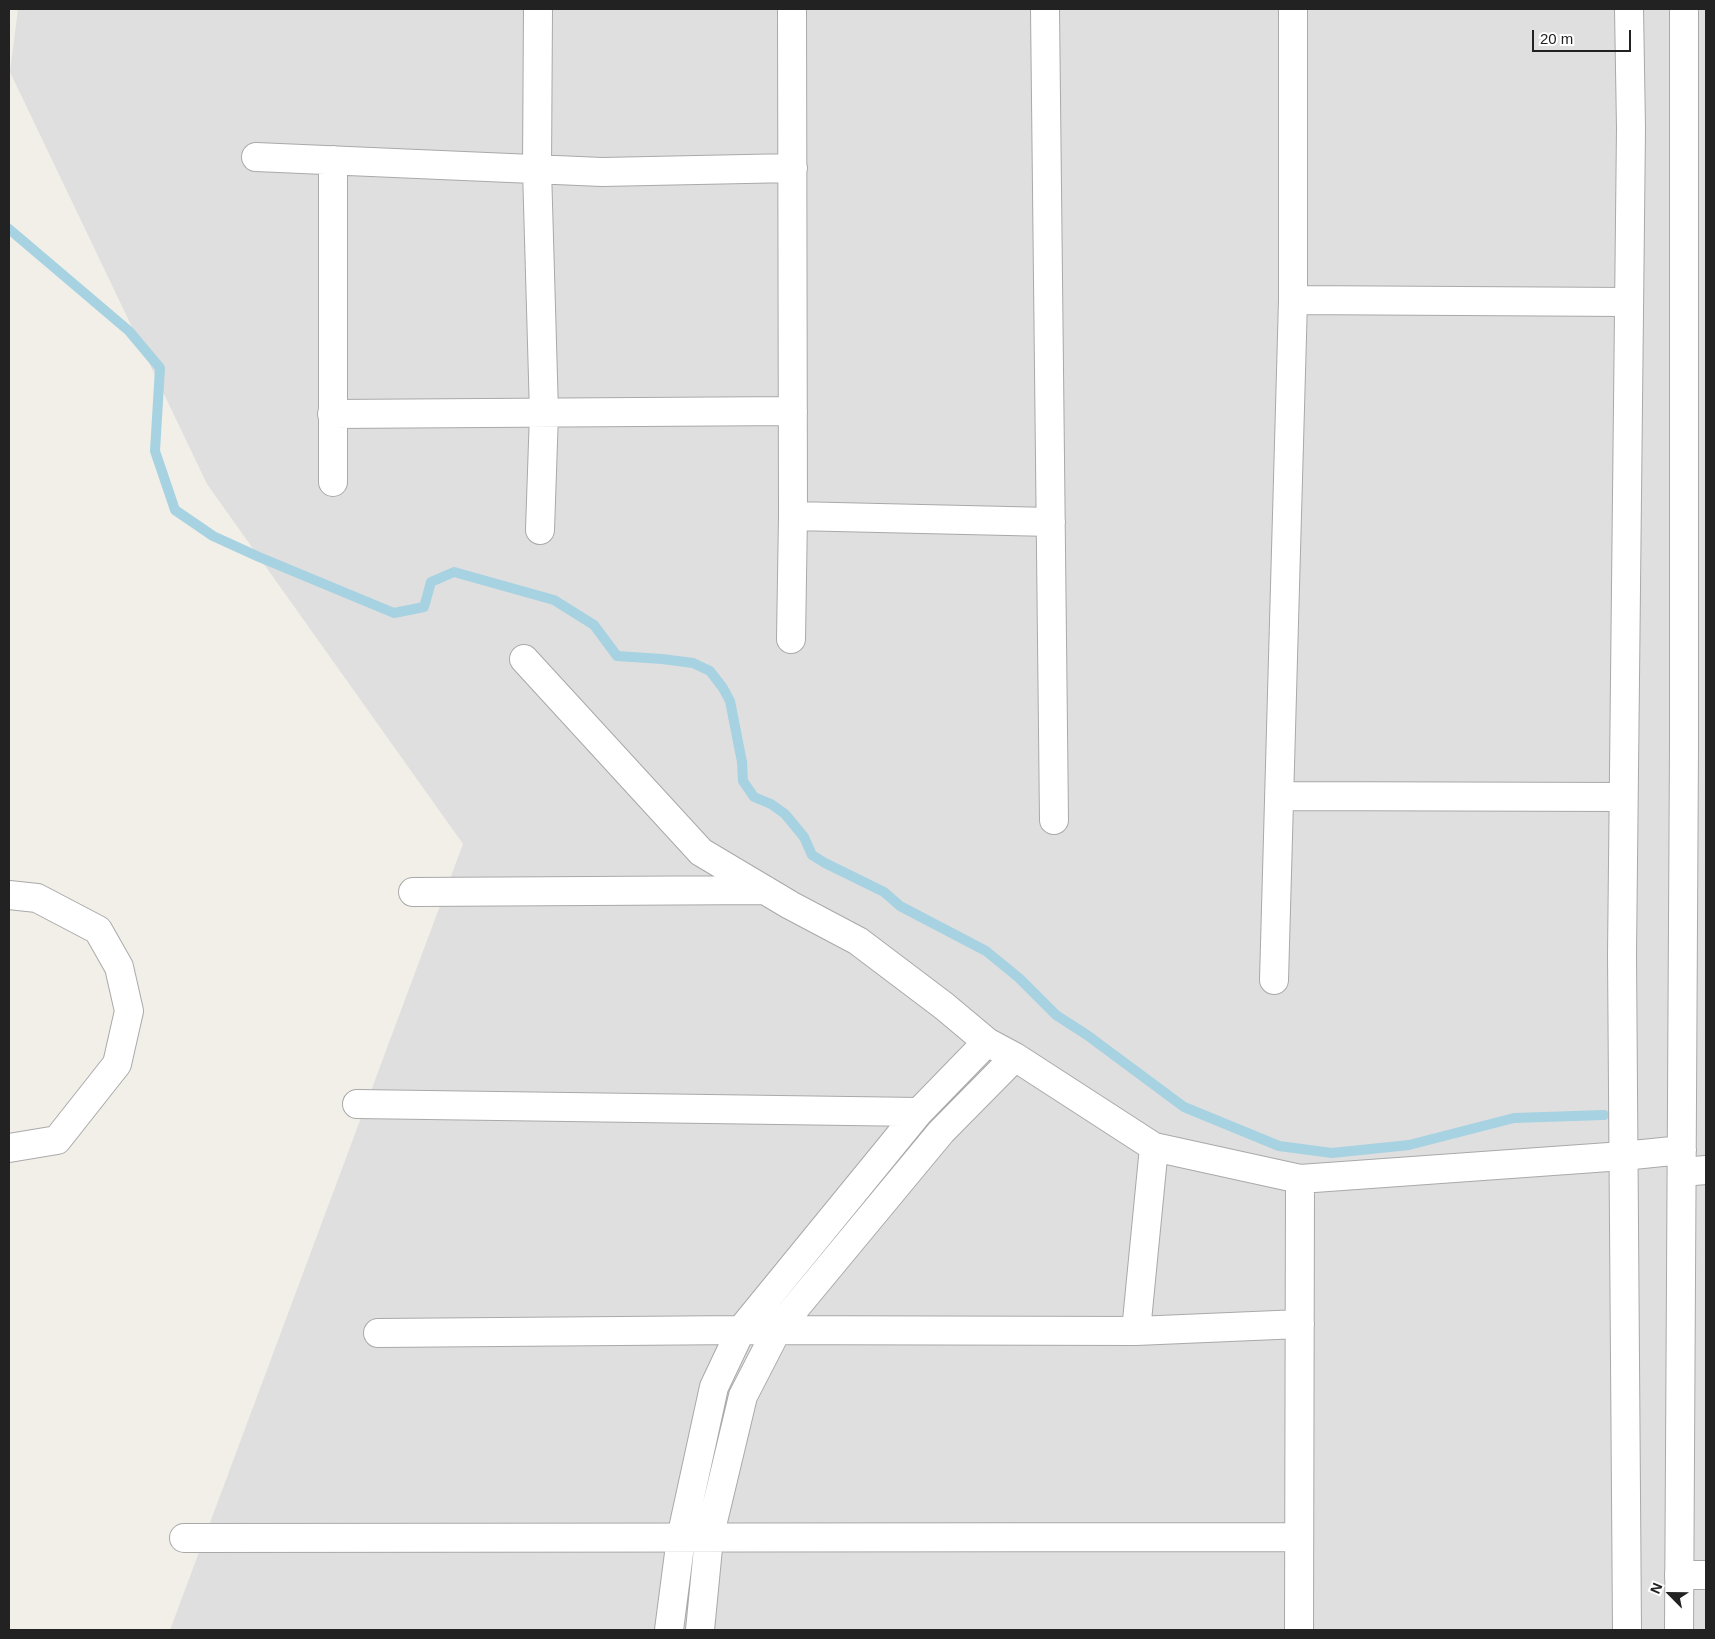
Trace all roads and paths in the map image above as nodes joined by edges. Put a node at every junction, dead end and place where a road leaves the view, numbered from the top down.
1 (538, 9) edge
2 (792, 9) edge
3 (1045, 9) edge
4 (1293, 9) edge
5 (1629, 9) edge
6 (1684, 9) edge
7 (256, 157) dead end
8 (333, 160) junction
9 (793, 168) junction
10 (537, 169) junction
11 (1293, 300) junction
12 (1628, 302) junction
13 (793, 411) junction
14 (544, 413) junction
15 (332, 414) junction
16 (332, 482) dead end
17 (793, 516) junction
18 (1051, 522) junction
19 (540, 530) dead end
20 (791, 639) dead end
21 (524, 659) dead end
22 (1280, 796) junction
23 (1623, 797) junction
24 (1054, 820) dead end
25 (765, 890) junction
26 (413, 892) dead end
27 (9, 895) edge
28 (1274, 980) dead end
29 (987, 1042) junction
30 (1015, 1057) junction
31 (357, 1104) dead end
32 (919, 1112) junction
33 (1154, 1147) junction
34 (9, 1148) edge
35 (1623, 1156) junction
36 (1690, 1164) edge
37 (1300, 1180) junction
38 (1300, 1324) junction
39 (742, 1330) junction
40 (777, 1330) junction
41 (1136, 1331) junction
42 (378, 1333) dead end
43 (1299, 1537) junction
44 (184, 1538) dead end
45 (681, 1538) junction
46 (709, 1538) junction
47 (1679, 1575) junction
48 (1706, 1575) edge
49 (669, 1630) edge
50 (700, 1630) edge
51 (1299, 1630) edge
52 (1627, 1630) edge
53 (1679, 1630) edge

1 - 10 street
2 - 9 street
3 - 18 street
4 - 11 street
5 - 12 street
6 - 36 street
7 - 8 street
8 - 10 street
8 - 15 street
9 - 10 street
9 - 13 street
10 - 14 street
11 - 12 street
11 - 22 street
12 - 23 street
13 - 14 street
13 - 17 street
14 - 15 street
14 - 19 street
15 - 16 street
17 - 18 street
17 - 20 street
18 - 24 street
21 - 25 street
22 - 23 street
22 - 28 street
23 - 35 street
25 - 26 street
25 - 29 street
27 - 34 street
29 - 30 street
29 - 32 street
30 - 33 street
30 - 40 street
31 - 32 street
32 - 39 street
33 - 37 street
33 - 41 street
35 - 36 street
35 - 37 street
35 - 52 street
36 - 47 street
37 - 38 street
38 - 41 street
38 - 43 street
39 - 40 street
39 - 42 street
39 - 45 street
40 - 41 street
40 - 46 street
43 - 46 street
43 - 51 street
44 - 45 street
45 - 46 street
45 - 49 street
46 - 50 street
47 - 48 street
47 - 53 street

